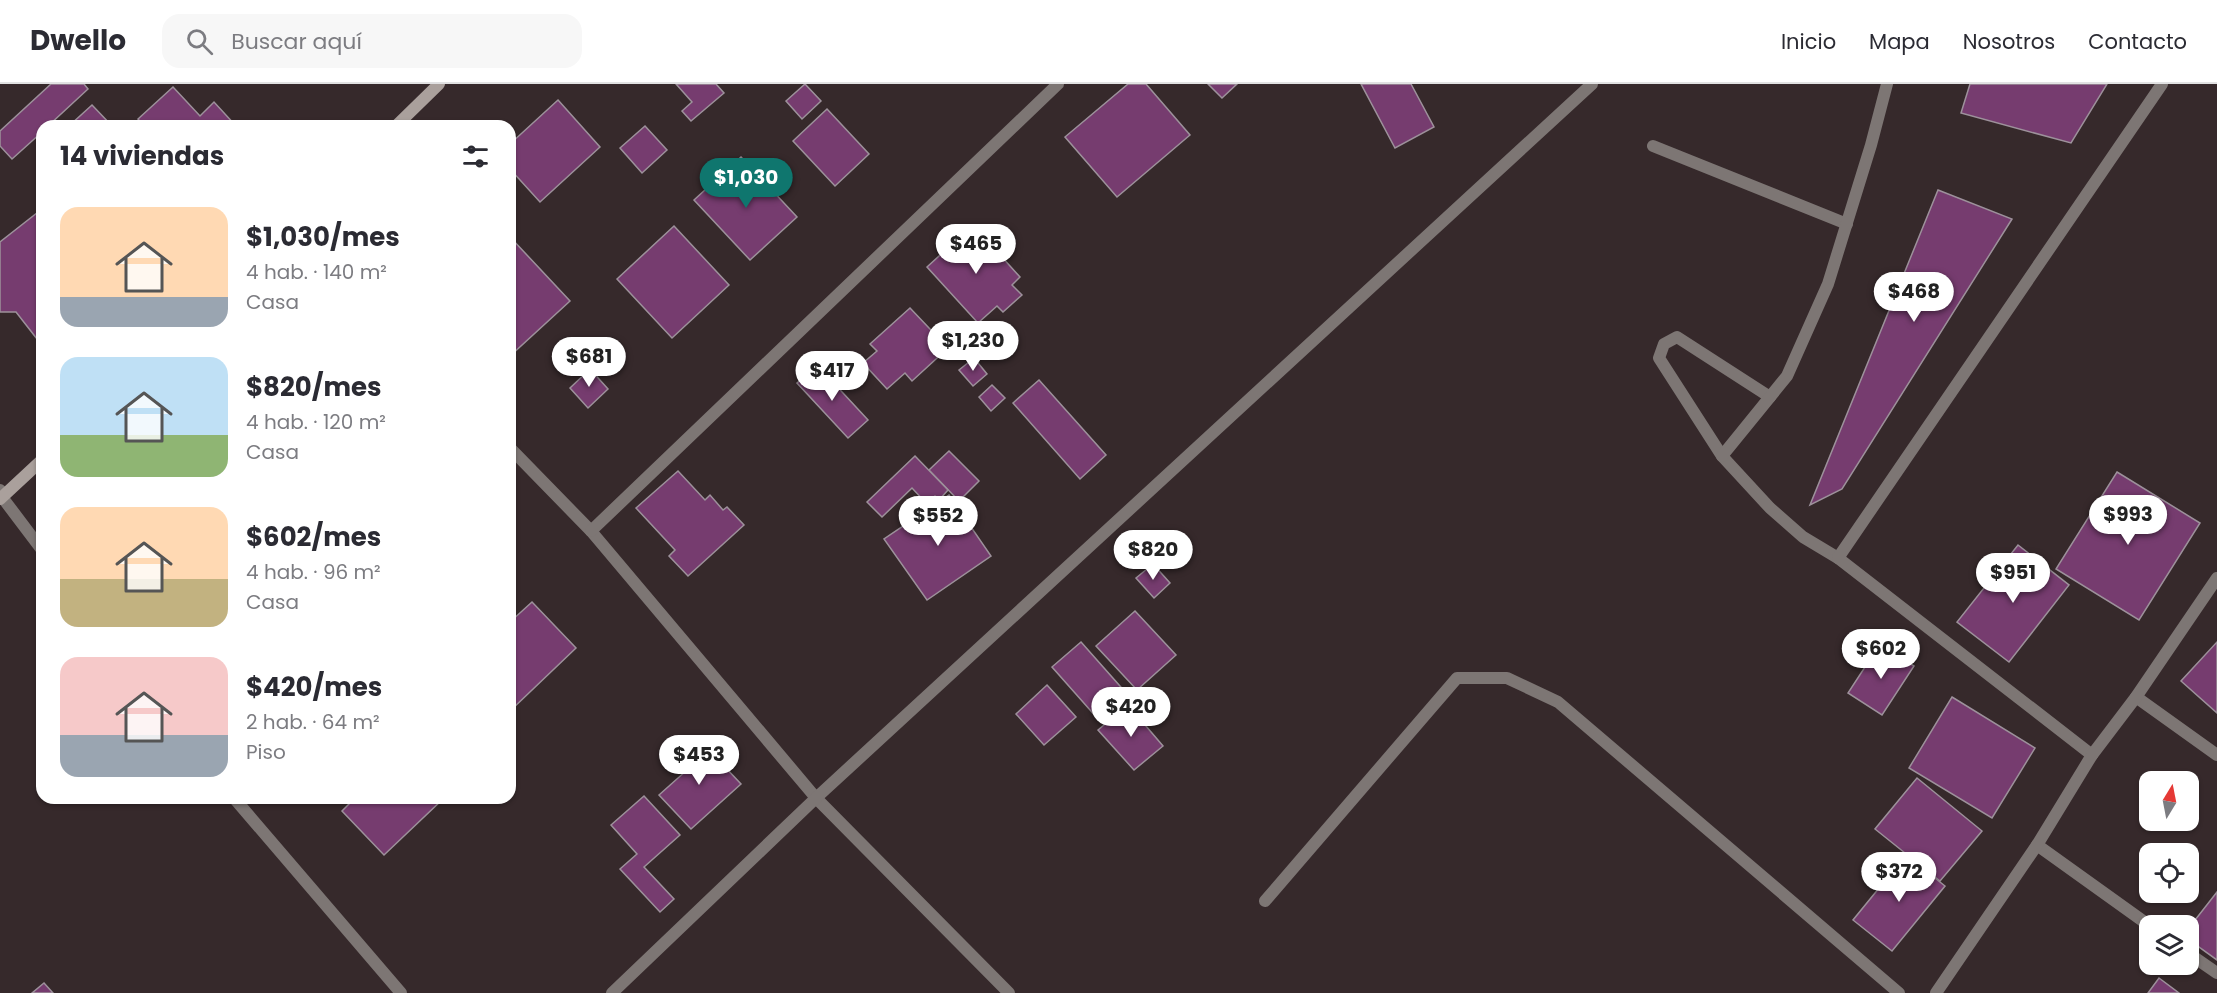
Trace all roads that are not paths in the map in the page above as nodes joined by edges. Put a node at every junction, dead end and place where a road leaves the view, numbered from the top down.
1 (439, 84) edge
2 (1058, 84) edge
3 (1592, 84) edge
4 (1887, 84) edge
5 (2162, 84) edge
6 (402, 120) edge
7 (1653, 146) dead end
8 (1847, 224) junction
9 (1770, 397) junction
10 (516, 454) edge
11 (1722, 456) junction
12 (36, 465) edge
13 (1, 495) edge
14 (591, 531) junction
15 (36, 542) edge
16 (1838, 558) junction
17 (2217, 578) edge
18 (2136, 697) junction
19 (2217, 754) edge
20 (2092, 755) junction
21 (816, 798) junction
22 (239, 804) edge
23 (2037, 845) junction
24 (1265, 900) dead end
25 (2139, 918) edge
26 (2199, 961) edge
27 (2217, 973) edge
28 (401, 993) edge
29 (612, 993) edge
30 (1009, 993) edge
31 (1899, 993) edge
32 (1936, 993) edge

1 - 6 main road
2 - 14 street
3 - 21 street
4 - 8 street
5 - 16 street
7 - 8 street
8 - 9 street
9 - 11 street
9 - 11 street
10 - 14 street
11 - 16 street
12 - 13 main road
13 - 15 street
14 - 21 street
16 - 20 street
17 - 18 street
18 - 19 street
18 - 20 street
20 - 23 street
21 - 29 street
21 - 30 street
22 - 28 street
23 - 25 street
23 - 32 street
24 - 31 street
26 - 27 street

